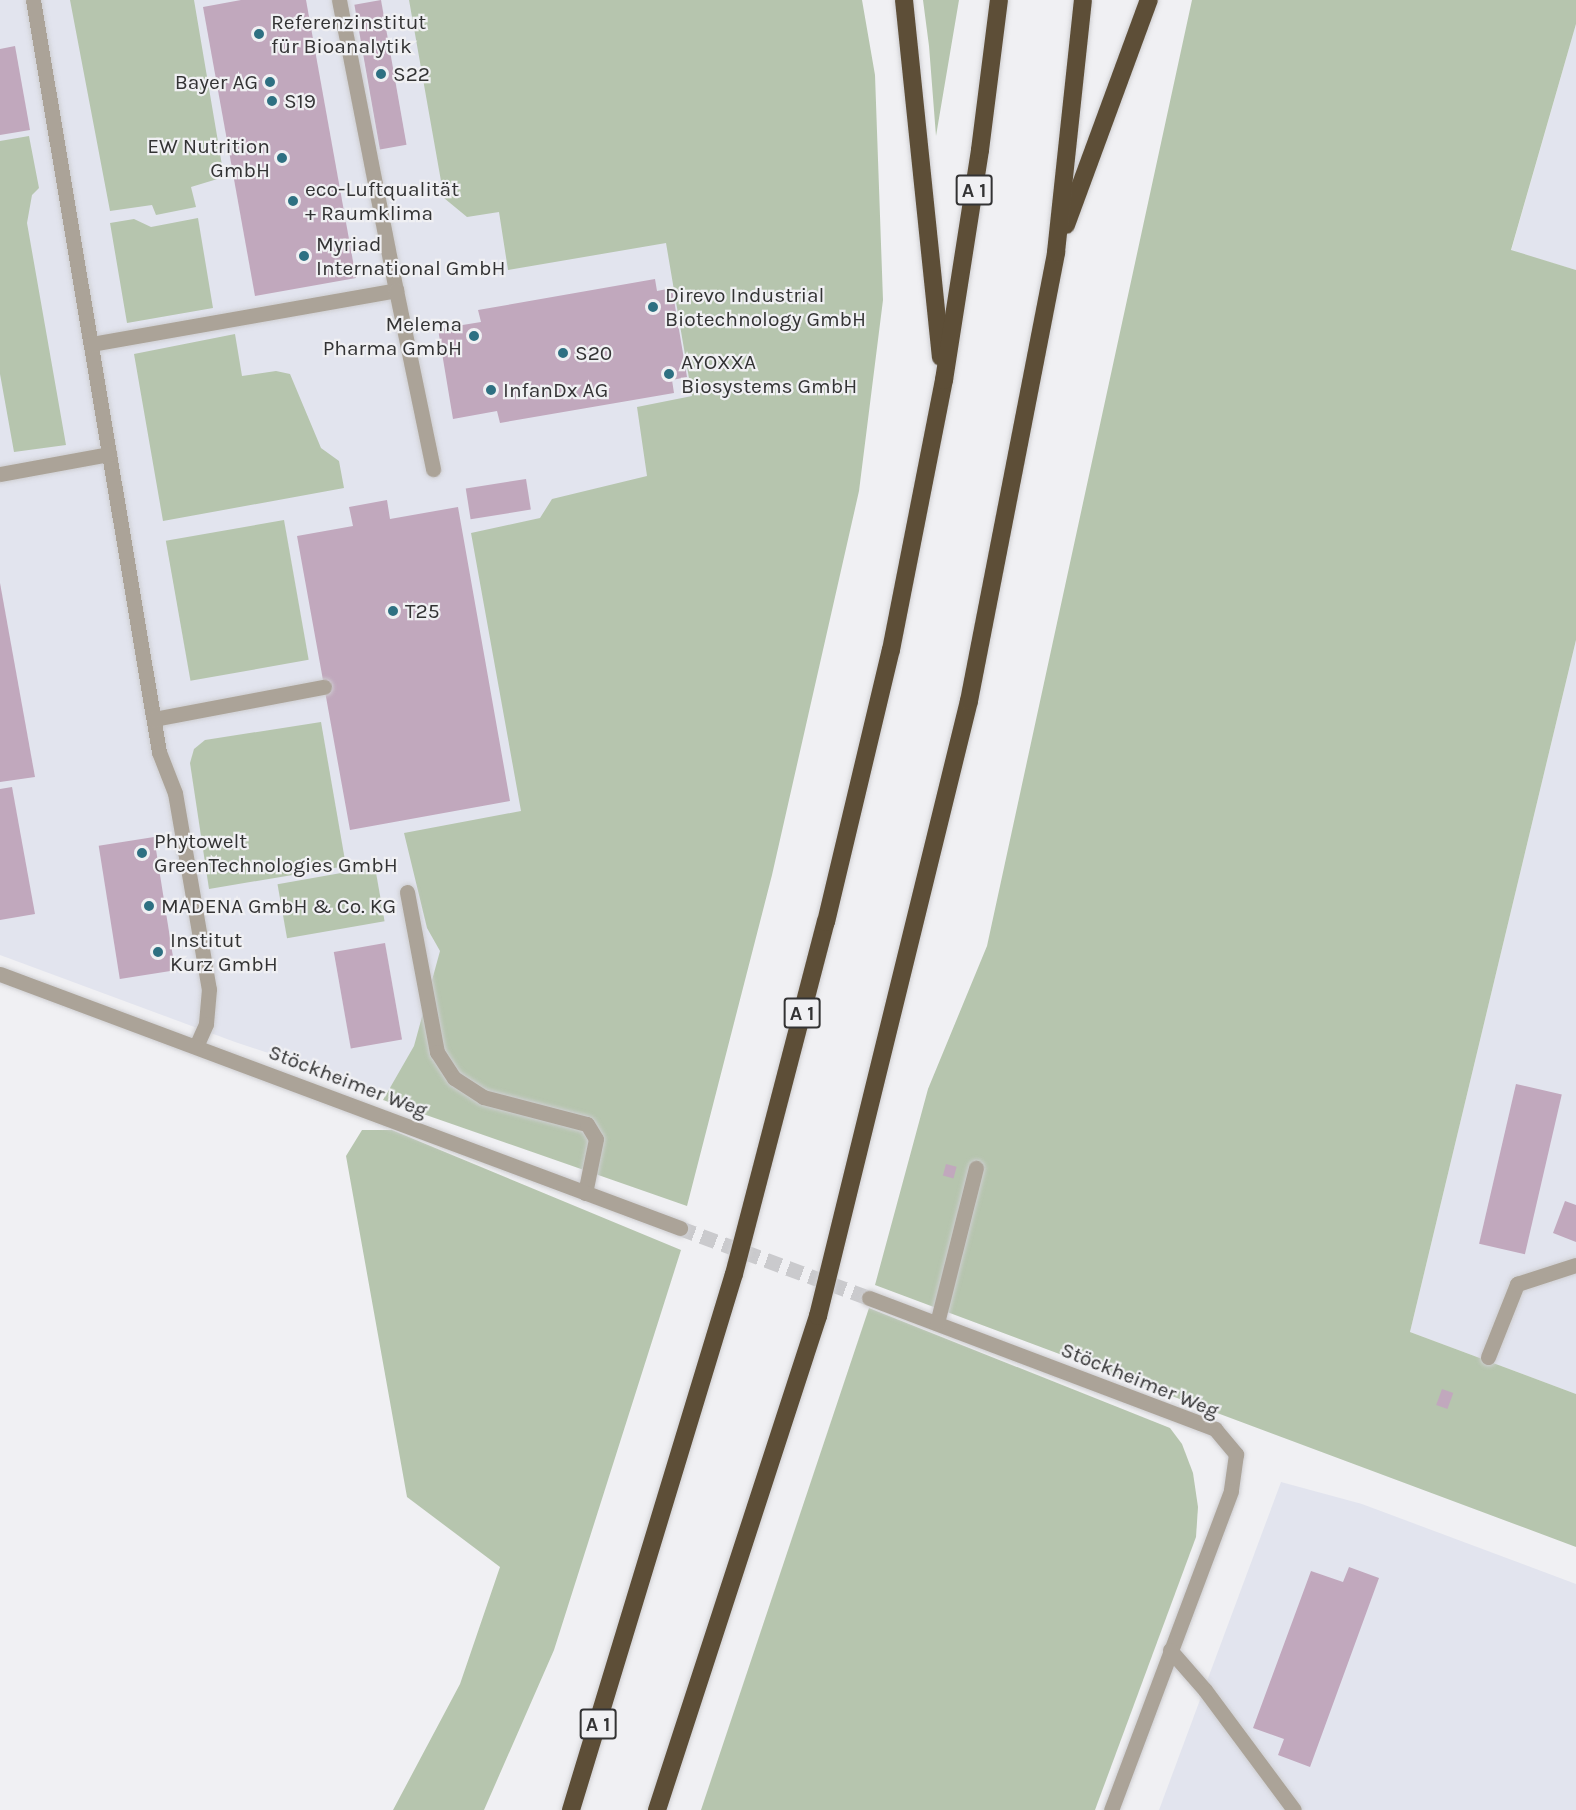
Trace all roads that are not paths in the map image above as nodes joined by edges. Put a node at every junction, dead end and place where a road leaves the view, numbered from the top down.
1 (33, 0) edge
2 (339, 0) edge
3 (904, 0) edge
4 (999, 0) edge
5 (1083, 0) edge
6 (1149, 0) edge
7 (1056, 252) junction
8 (396, 290) junction
9 (91, 344) junction
10 (944, 380) junction
11 (109, 454) junction
12 (433, 469) dead end
13 (0, 474) edge
14 (324, 687) dead end
15 (154, 719) junction
16 (406, 892) dead end
17 (0, 974) edge
18 (196, 1046) junction
19 (976, 1167) dead end
20 (585, 1193) junction
21 (680, 1228) tunnel mouth
22 (1576, 1264) edge
23 (869, 1298) tunnel mouth
24 (937, 1323) junction
25 (1488, 1357) dead end
26 (1170, 1650) junction
27 (571, 1810) edge
28 (657, 1810) edge
29 (1111, 1810) edge
30 (1294, 1810) edge

1 - 9 street
2 - 8 street
3 - 10 highway
4 - 10 highway, A 1
5 - 7 highway
6 - 7 highway
7 - 28 highway
8 - 9 street
8 - 12 street
9 - 11 street
10 - 27 highway, A 1
11 - 13 street
11 - 15 street
14 - 15 street
15 - 18 street
16 - 20 street
17 - 18 street, Stöckheimer Weg
18 - 20 street, Stöckheimer Weg
19 - 24 street
20 - 21 street, Stöckheimer Weg
22 - 25 street
23 - 24 street, Stöckheimer Weg
24 - 26 street, Stöckheimer Weg
26 - 29 street, Stöckheimer Weg
26 - 30 street

